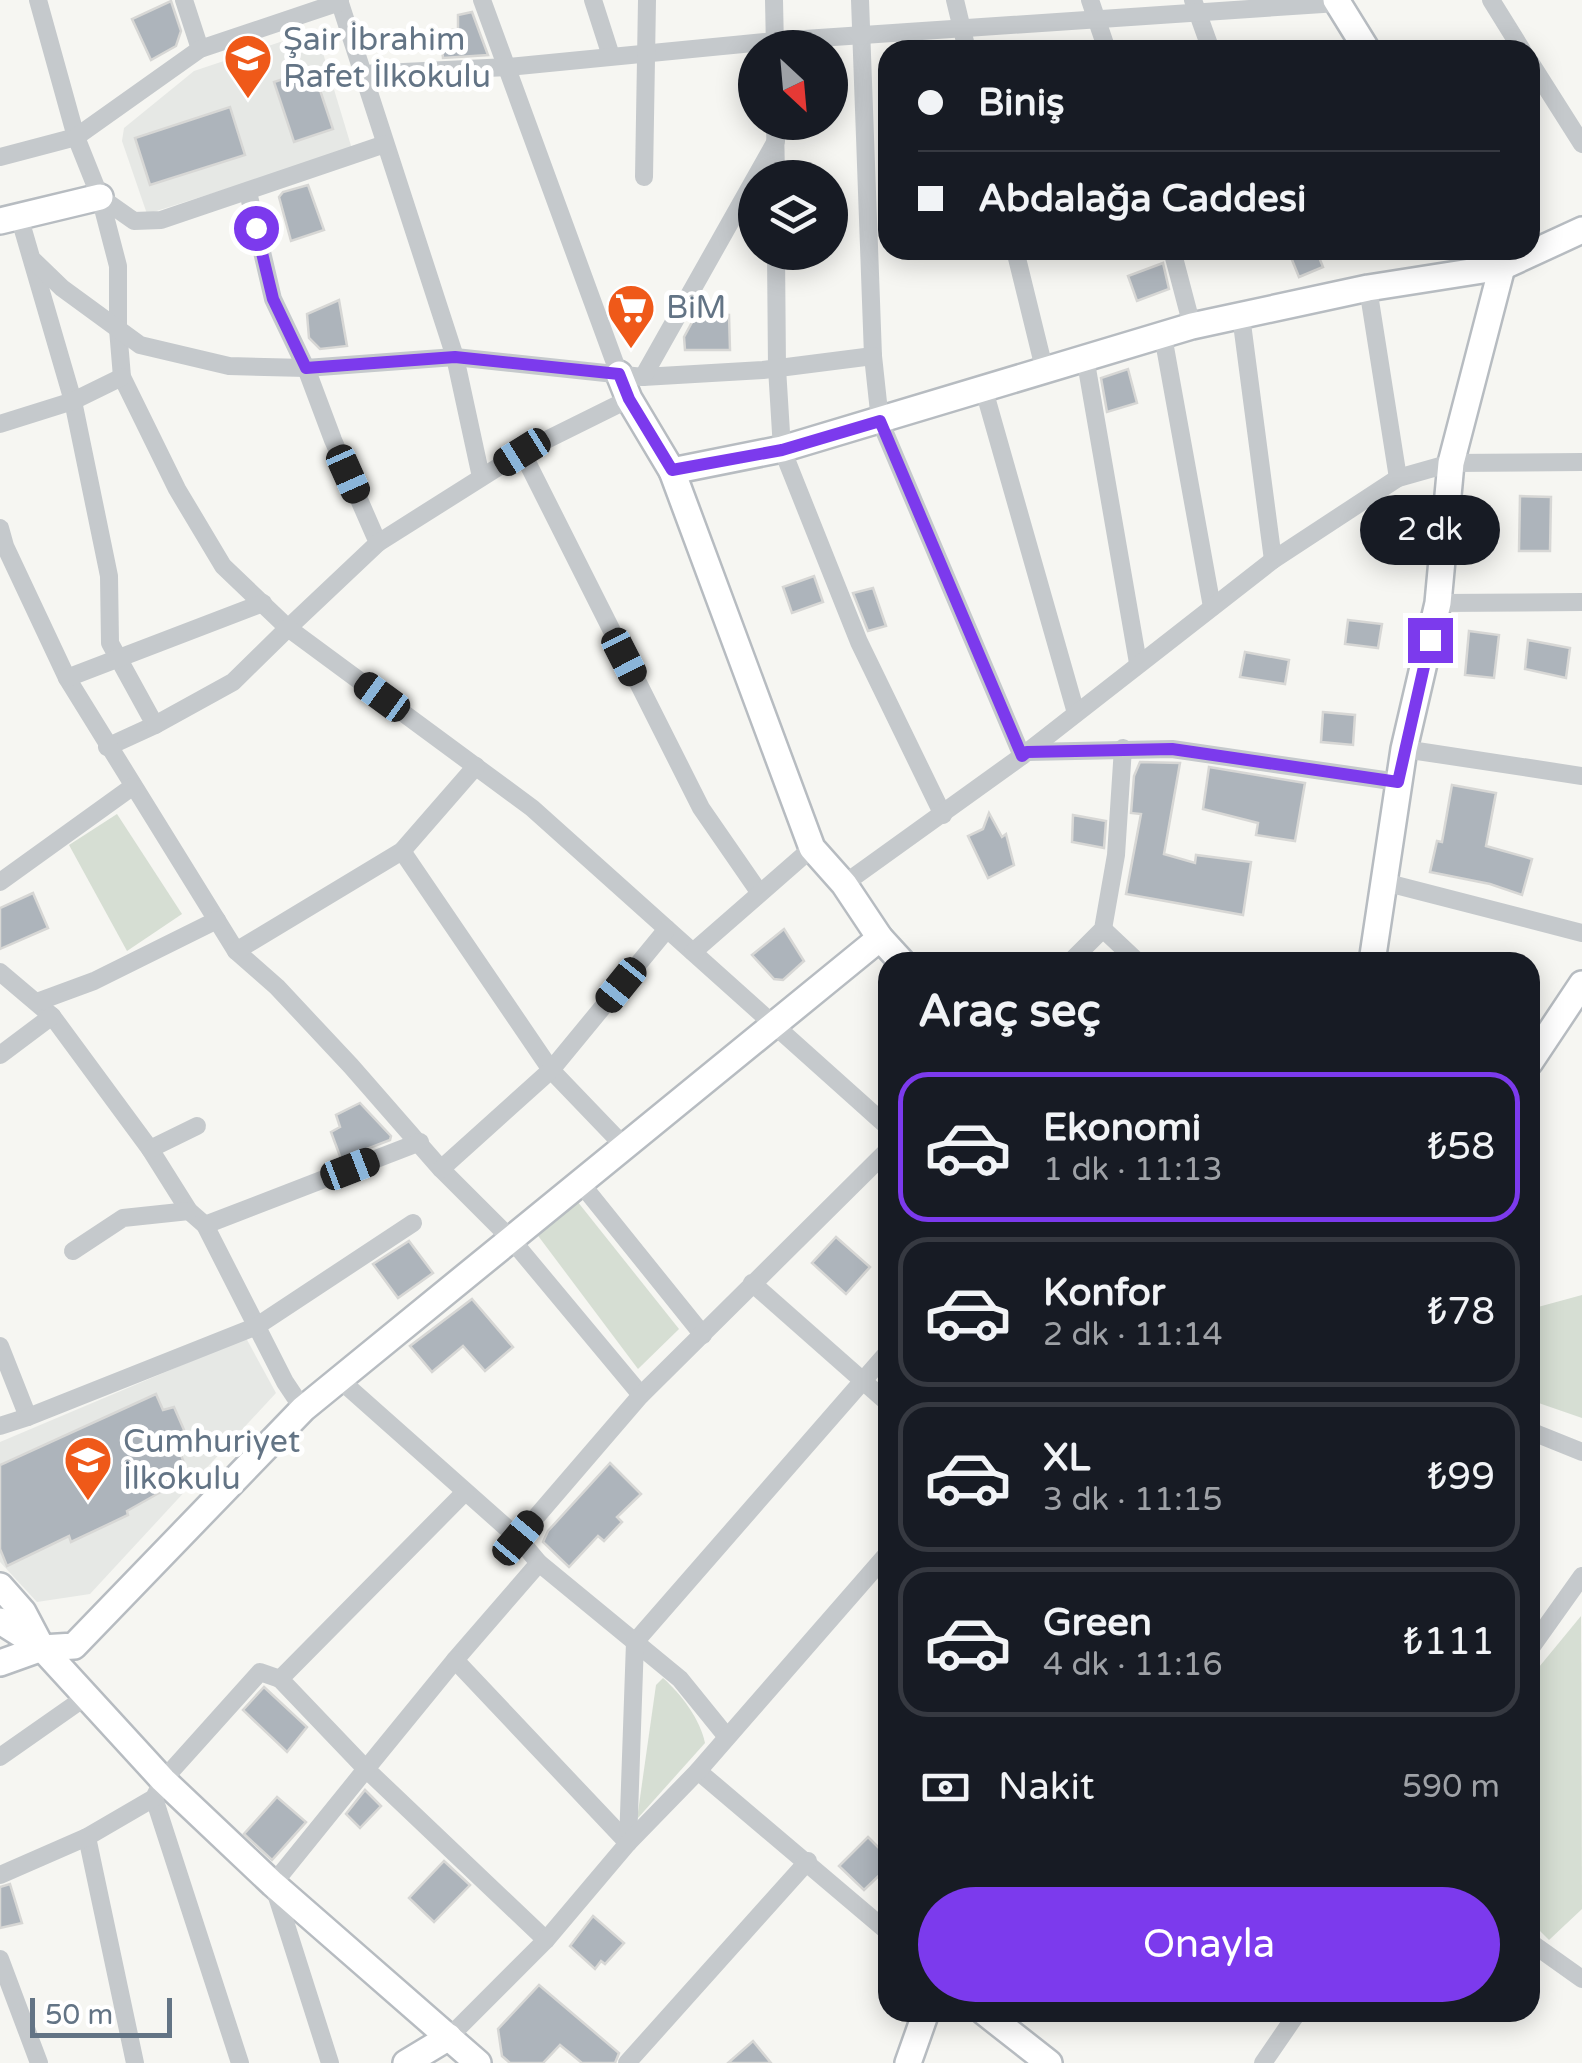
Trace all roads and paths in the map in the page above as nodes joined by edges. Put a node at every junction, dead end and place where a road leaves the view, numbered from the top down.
1 (38, 0) edge
2 (184, 0) edge
3 (482, 0) edge
4 (593, 0) edge
5 (647, 0) edge
6 (774, 0) edge
7 (860, 0) edge
8 (955, 0) edge
9 (1090, 0) edge
10 (1491, 0) edge
11 (339, 1) edge
12 (1337, 2) edge
13 (1196, 6) edge
14 (1098, 21) junction
15 (775, 30) edge
16 (962, 30) junction
17 (861, 35) junction
18 (848, 36) edge
19 (964, 40) edge
20 (1105, 40) edge
21 (1208, 40) edge
22 (1361, 40) edge
23 (1516, 40) edge
24 (738, 47) edge
25 (200, 49) junction
26 (645, 53) junction
27 (610, 56) junction
28 (508, 68) junction
29 (362, 74) junction
30 (1540, 78) edge
31 (76, 137) junction
32 (771, 140) edge
33 (385, 144) junction
34 (1582, 144) edge
35 (0, 157) edge
36 (644, 177) dead end
37 (248, 192) junction
38 (100, 197) junction
39 (10, 218) edge
40 (1582, 230) edge
41 (1540, 244) edge
42 (1017, 260) edge
43 (1175, 260) edge
44 (1488, 260) edge
45 (1497, 260) edge
46 (34, 261) junction
47 (776, 270) edge
48 (1368, 288) junction
49 (1241, 316) junction
50 (1192, 326) junction
51 (118, 329) junction
52 (1163, 336) junction
53 (874, 356) junction
54 (455, 357) junction
55 (1084, 358) junction
56 (306, 368) junction
57 (777, 368) junction
58 (1044, 368) junction
59 (122, 377) junction
60 (630, 383) junction
61 (984, 390) junction
62 (73, 401) junction
63 (880, 421) junction
64 (0, 424) edge
65 (782, 450) junction
66 (522, 452) junction
67 (1582, 462) edge
68 (1451, 463) junction
69 (672, 470) junction
70 (481, 477) junction
71 (1398, 478) junction
72 (0, 528) edge
73 (378, 543) junction
74 (1273, 560) junction
75 (1582, 602) edge
76 (262, 603) junction
77 (1438, 603) junction
78 (1212, 607) junction
79 (288, 628) junction
80 (118, 656) junction
81 (1138, 663) junction
82 (67, 678) junction
83 (1076, 713) junction
84 (155, 725) junction
85 (107, 747) junction
86 (1122, 748) junction
87 (1404, 749) junction
88 (1025, 754) junction
89 (476, 766) junction
90 (1582, 776) edge
91 (1398, 782) junction
92 (132, 787) junction
93 (944, 815) junction
94 (812, 848) junction
95 (402, 852) junction
96 (0, 882) edge
97 (1384, 882) junction
98 (844, 884) junction
99 (759, 892) junction
100 (217, 920) junction
101 (667, 929) junction
102 (1103, 930) junction
103 (1582, 933) edge
104 (880, 938) junction
105 (236, 951) junction
106 (693, 952) junction
107 (893, 952) edge
108 (1080, 952) edge
109 (1127, 952) edge
110 (1374, 952) edge
111 (0, 972) edge
112 (1582, 984) edge
113 (36, 1002) junction
114 (52, 1016) junction
115 (773, 1024) junction
116 (1540, 1047) edge
117 (0, 1055) edge
118 (551, 1070) junction
119 (878, 1118) edge
120 (198, 1126) dead end
121 (420, 1142) junction
122 (622, 1145) junction
123 (150, 1150) junction
124 (878, 1160) edge
125 (441, 1170) junction
126 (578, 1181) junction
127 (189, 1210) junction
128 (413, 1222) dead end
129 (205, 1225) junction
130 (511, 1239) junction
131 (73, 1252) dead end
132 (752, 1283) junction
133 (257, 1326) junction
134 (702, 1335) junction
135 (0, 1346) edge
136 (878, 1363) edge
137 (340, 1379) junction
138 (862, 1380) junction
139 (641, 1395) junction
140 (878, 1395) edge
141 (303, 1409) junction
142 (28, 1418) junction
143 (0, 1426) edge
144 (1540, 1435) edge
145 (1582, 1452) edge
146 (465, 1492) junction
147 (518, 1538) junction
148 (539, 1564) junction
149 (878, 1564) edge
150 (1582, 1576) edge
151 (0, 1586) edge
152 (0, 1621) edge
153 (1540, 1634) edge
154 (635, 1642) junction
155 (42, 1648) junction
156 (455, 1660) junction
157 (0, 1663) edge
158 (280, 1678) junction
159 (87, 1696) junction
160 (727, 1737) junction
161 (0, 1757) edge
162 (366, 1769) junction
163 (698, 1771) junction
164 (158, 1790) junction
165 (87, 1837) junction
166 (628, 1843) junction
167 (808, 1862) junction
168 (0, 1875) edge
169 (273, 1884) junction
170 (878, 1923) edge
171 (546, 1940) junction
172 (1540, 1949) edge
173 (0, 1959) edge
174 (1582, 1979) edge
175 (922, 2022) edge
176 (997, 2022) edge
177 (1291, 2022) edge
178 (450, 2037) junction
179 (39, 2063) edge
180 (135, 2063) edge
181 (240, 2063) edge
182 (330, 2063) edge
183 (406, 2063) edge
184 (478, 2063) edge
185 (627, 2063) edge
186 (908, 2063) edge
187 (1049, 2063) edge
188 (1263, 2063) edge

1 - 31 street
2 - 25 street
3 - 28 street
4 - 27 street
5 - 26 street
6 - 15 street
7 - 17 street
8 - 16 street
9 - 14 street
10 - 23 street
11 - 25 street
11 - 29 street
12 - 13 street
12 - 22 street
13 - 14 street
13 - 21 street
14 - 16 street
14 - 20 street
16 - 17 street
16 - 19 street
17 - 18 street
17 - 53 street
24 - 26 street
25 - 31 street
26 - 27 street
26 - 36 street
27 - 28 street
28 - 29 street
28 - 60 street
29 - 33 street
30 - 34 street
31 - 35 street
31 - 38 street
32 - 60 street
33 - 37 street
33 - 54 street
37 - 38 street
37 - 56 street
38 - 39 street
38 - 51 street
39 - 46 street
40 - 41 street
42 - 58 street
43 - 50 street
44 - 48 street
45 - 68 street
46 - 51 street
46 - 62 street
47 - 57 street
48 - 49 street
48 - 71 street
49 - 50 street
49 - 74 street
50 - 52 street
51 - 56 street
51 - 59 street
52 - 55 street
52 - 78 street
53 - 57 street
53 - 63 street
54 - 56 street
54 - 60 street
54 - 70 street
55 - 58 street
55 - 81 street
56 - 73 street
57 - 60 street
57 - 65 street
58 - 61 street
59 - 62 street
59 - 76 street
60 - 66 street
60 - 69 street
61 - 63 street
61 - 83 street
62 - 64 street
62 - 80 street
63 - 65 street
63 - 88 street
65 - 69 street
65 - 93 street
66 - 70 street
66 - 99 street
67 - 68 street
68 - 71 street
68 - 77 street
69 - 94 street
70 - 73 street
71 - 74 street
72 - 82 street
73 - 79 street
74 - 78 street
75 - 77 street
76 - 79 street
76 - 80 street
77 - 87 street
78 - 81 street
79 - 84 street
79 - 89 street
80 - 82 street
80 - 84 street
81 - 83 street
82 - 85 street
83 - 88 street
84 - 85 street
85 - 92 street
86 - 88 street
86 - 91 street
86 - 102 street
87 - 90 street
87 - 91 street
88 - 93 street
89 - 95 street
89 - 101 street
91 - 97 street
92 - 96 street
92 - 100 street
93 - 98 street
94 - 98 street
94 - 99 street
95 - 105 street
95 - 118 street
97 - 103 street
97 - 110 street
98 - 104 street
99 - 106 street
100 - 105 street
100 - 113 street
101 - 106 street
101 - 118 street
102 - 108 street
102 - 109 street
104 - 107 street
104 - 115 street
105 - 121 street
106 - 115 street
111 - 113 street
112 - 116 street
113 - 114 street
114 - 117 street
114 - 123 street
115 - 119 street
115 - 122 street
118 - 122 street
118 - 125 street
120 - 123 street
121 - 125 street
121 - 129 street
122 - 126 street
123 - 127 street
124 - 132 street
125 - 130 street
126 - 130 street
126 - 134 street
127 - 129 street
127 - 131 street
128 - 133 street
129 - 133 street
130 - 137 street
130 - 139 street
132 - 134 street
132 - 138 street
133 - 141 street
133 - 142 street
134 - 139 street
135 - 142 street
136 - 138 street
137 - 141 street
137 - 146 street
138 - 140 street
138 - 154 street
139 - 147 street
141 - 155 street
142 - 143 street
144 - 145 street
146 - 147 street
146 - 158 street
147 - 148 street
148 - 154 street
148 - 156 street
149 - 160 street
150 - 153 street
151 - 155 street
152 - 155 street
154 - 160 street
154 - 166 street
155 - 157 street
155 - 159 street
156 - 162 street
156 - 166 street
158 - 162 street
158 - 164 street
159 - 161 street
159 - 164 street
160 - 163 street
162 - 169 street
162 - 171 street
163 - 166 street
163 - 167 street
164 - 165 street
164 - 169 street
164 - 181 street
165 - 168 street
165 - 180 street
166 - 171 street
167 - 170 street
167 - 185 street
169 - 178 street
169 - 182 street
171 - 178 street
172 - 174 street
173 - 179 street
175 - 186 street
176 - 187 street
177 - 188 street
178 - 183 street
178 - 184 street

